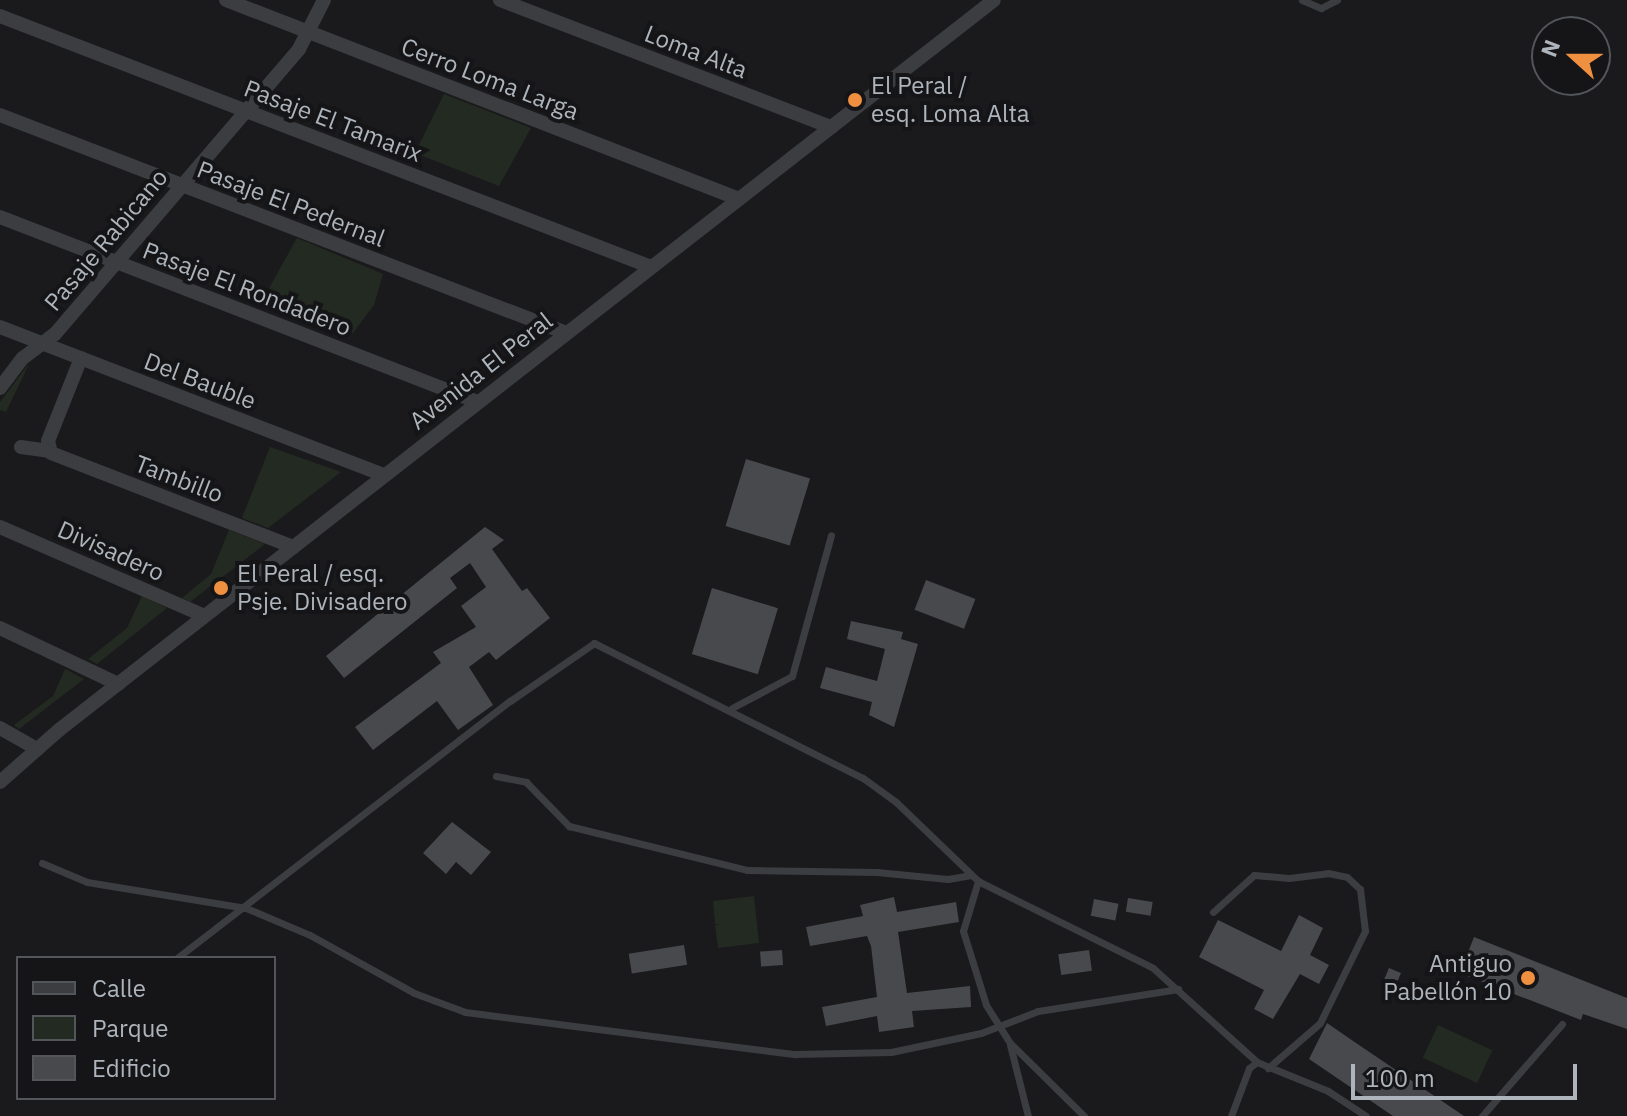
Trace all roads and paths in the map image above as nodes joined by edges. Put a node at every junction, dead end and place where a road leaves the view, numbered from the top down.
1 (226, 0) edge
2 (324, 0) edge
3 (500, 0) edge
4 (994, 0) edge
5 (1302, 0) edge
6 (1337, 0) edge
7 (0, 16) edge
8 (310, 33) junction
9 (246, 111) junction
10 (0, 115) edge
11 (831, 127) junction
12 (182, 185) junction
13 (739, 199) junction
14 (0, 217) edge
15 (116, 262) junction
16 (651, 267) junction
17 (0, 327) edge
18 (566, 333) junction
19 (42, 343) junction
20 (81, 358) junction
21 (0, 388) edge
22 (478, 402) junction
23 (21, 447) dead end
24 (49, 451) junction
25 (384, 475) junction
26 (0, 527) edge
27 (831, 535) dead end
28 (293, 547) junction
29 (205, 616) junction
30 (0, 628) edge
31 (118, 684) junction
32 (732, 708) junction
33 (0, 728) edge
34 (37, 749) junction
35 (496, 776) dead end
36 (0, 782) edge
37 (42, 863) dead end
38 (970, 875) junction
39 (978, 881) junction
40 (246, 908) junction
41 (1213, 912) dead end
42 (180, 956) edge
43 (1178, 989) junction
44 (1562, 1024) dead end
45 (998, 1027) junction
46 (1010, 1043) junction
47 (1257, 1062) junction
48 (1268, 1068) junction
49 (1028, 1116) edge
50 (1084, 1116) edge
51 (1231, 1116) edge
52 (1366, 1116) edge
53 (1482, 1116) edge

1 - 8 street, Cerro Loma Larga
2 - 8 street, Pasaje Rabicano
3 - 11 street, Loma Alta
4 - 11 street, Avenida El Peral
5 - 6 lane
7 - 9 street, Pasaje El Tamarix
8 - 9 street, Pasaje Rabicano
8 - 13 street, Cerro Loma Larga
9 - 12 street, Pasaje Rabicano
9 - 16 street, Pasaje El Tamarix
10 - 12 street, Pasaje El Pedernal
11 - 13 street, Avenida El Peral
12 - 15 street, Pasaje Rabicano
12 - 18 street, Pasaje El Pedernal
13 - 16 street, Avenida El Peral
14 - 15 street, Pasaje El Rondadero
15 - 19 street, Pasaje Rabicano
15 - 22 street, Pasaje El Rondadero
16 - 18 street, Avenida El Peral
17 - 19 street, Del Bauble
18 - 22 street, Avenida El Peral
19 - 20 street, Del Bauble
19 - 21 street, Pasaje Rabicano
20 - 24 street
20 - 25 street, Del Bauble
22 - 25 street, Avenida El Peral
23 - 24 street, Tambillo
24 - 28 street, Tambillo
25 - 28 street, Avenida El Peral
26 - 29 street, Divisadero
27 - 32 lane
28 - 29 street, Avenida El Peral
29 - 31 street, Avenida El Peral
30 - 31 street
31 - 34 street, Avenida El Peral
32 - 38 lane
32 - 40 lane
33 - 34 street
34 - 36 street, Avenida El Peral
35 - 38 lane
37 - 40 lane
38 - 39 lane
39 - 43 lane
39 - 45 lane
40 - 42 lane
40 - 45 lane
41 - 48 lane
43 - 45 lane
43 - 47 lane
44 - 53 lane
45 - 46 lane
46 - 49 lane
46 - 50 lane
47 - 48 lane
47 - 51 lane
48 - 52 lane

